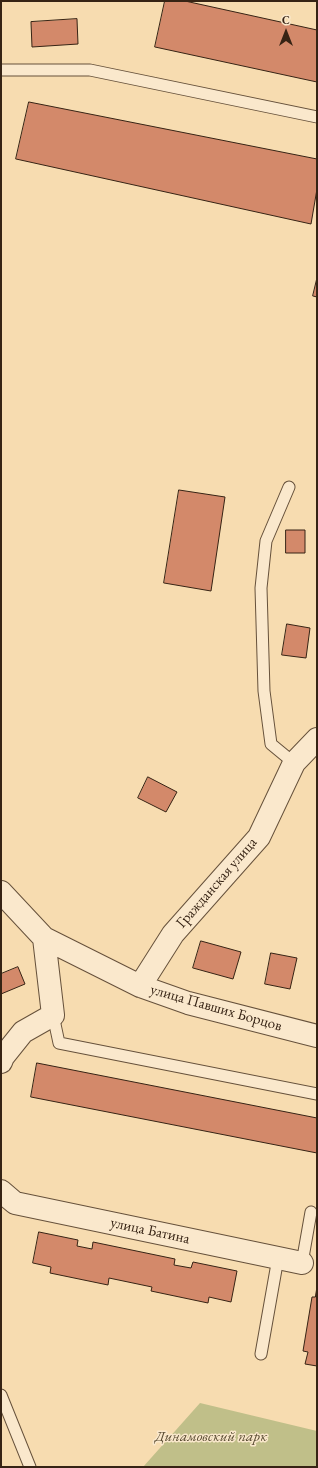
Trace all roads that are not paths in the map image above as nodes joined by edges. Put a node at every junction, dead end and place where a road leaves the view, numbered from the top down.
1 (1, 70) edge
2 (317, 117) edge
3 (288, 486) dead end
4 (317, 739) edge
5 (294, 763) junction
6 (1, 892) edge
7 (44, 938) junction
8 (140, 986) junction
9 (53, 1014) junction
10 (317, 1036) edge
11 (1, 1062) edge
12 (317, 1094) edge
13 (1, 1191) edge
14 (311, 1212) dead end
15 (278, 1258) junction
16 (302, 1263) joint
17 (261, 1354) dead end
18 (1, 1395) edge
19 (30, 1467) edge

1 - 2 lane
3 - 5 lane
4 - 5 street, Гражданская улица
5 - 8 street, Гражданская улица
6 - 7 street, улица Павших Борцов
7 - 8 street, улица Павших Борцов
7 - 9 street
8 - 10 street, улица Павших Борцов
9 - 11 street
9 - 12 lane
13 - 15 street, улица Батина
14 - 16 lane
15 - 16 street, улица Батина
15 - 17 lane
18 - 19 lane

